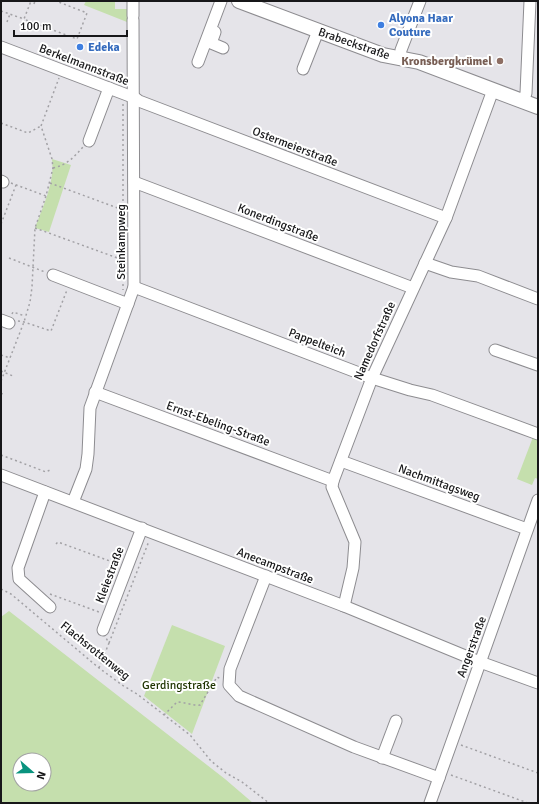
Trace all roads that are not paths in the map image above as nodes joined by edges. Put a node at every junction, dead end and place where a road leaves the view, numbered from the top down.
1 (133, 1) edge
2 (221, 1) edge
3 (227, 1) edge
4 (239, 1) edge
5 (420, 1) edge
6 (530, 1) edge
7 (318, 31) junction
8 (1, 47) edge
9 (223, 48) dead end
10 (400, 59) junction
11 (198, 62) dead end
12 (303, 69) dead end
13 (109, 88) junction
14 (493, 90) junction
15 (135, 98) junction
16 (523, 102) junction
17 (538, 107) edge
18 (89, 141) road end
19 (134, 182) junction
20 (446, 218) junction
21 (425, 263) junction
22 (53, 275) road end
23 (134, 287) junction
24 (413, 288) junction
25 (538, 299) edge
26 (125, 303) junction
27 (495, 350) dead end
28 (538, 365) edge
29 (372, 378) junction
30 (95, 392) junction
31 (538, 434) edge
32 (341, 461) junction
33 (1, 474) edge
34 (333, 481) junction
35 (45, 492) junction
36 (74, 502) junction
37 (537, 506) edge
38 (527, 529) junction
39 (147, 530) junction
40 (266, 576) junction
41 (344, 606) junction
42 (50, 607) dead end
43 (103, 630) road end
44 (480, 662) junction
45 (538, 683) edge
46 (396, 721) dead end
47 (382, 758) junction
48 (440, 775) junction
49 (430, 803) edge

1 - 15 street, Steinkampweg
2 - 11 street
3 - 9 street
4 - 7 main road, Brabeckstraße
5 - 10 street
6 - 16 street
7 - 10 main road, Brabeckstraße
7 - 12 street
8 - 13 street, Berkelmannstraße
10 - 14 main road, Brabeckstraße
13 - 15 street, Berkelmannstraße
13 - 18 street
14 - 16 main road, Brabeckstraße
14 - 20 street, Namedorfstraße
15 - 19 street, Steinkampweg
15 - 20 street, Ostermeierstraße
16 - 17 main road, Brabeckstraße
19 - 23 street, Steinkampweg
19 - 24 street, Konerdingstraße
20 - 21 street, Namedorfstraße
21 - 24 street, Namedorfstraße
21 - 25 street
22 - 26 street
23 - 26 street, Steinkampweg
23 - 29 street, Pappelteich
24 - 29 street, Namedorfstraße
26 - 30 street, Steinkampweg
27 - 28 street
29 - 31 street, Pappelteich
29 - 32 street, Namedorfstraße
30 - 34 street, Ernst-Ebeling-Straße
30 - 36 street, Steinkampweg
32 - 34 street, Namedorfstraße
32 - 38 street, Nachmittagsweg
33 - 35 street, Anecampstraße
34 - 41 street
35 - 36 street, Anecampstraße
35 - 42 street
36 - 39 street, Anecampstraße
37 - 38 street, Angerstraße
38 - 44 street, Angerstraße
39 - 40 street, Anecampstraße
39 - 43 street, Kleiestraße
40 - 41 street, Anecampstraße
40 - 47 street
41 - 44 street, Anecampstraße
44 - 45 street, Anecampstraße
44 - 48 street, Angerstraße
46 - 47 street
47 - 48 street
48 - 49 street, Angerstraße

